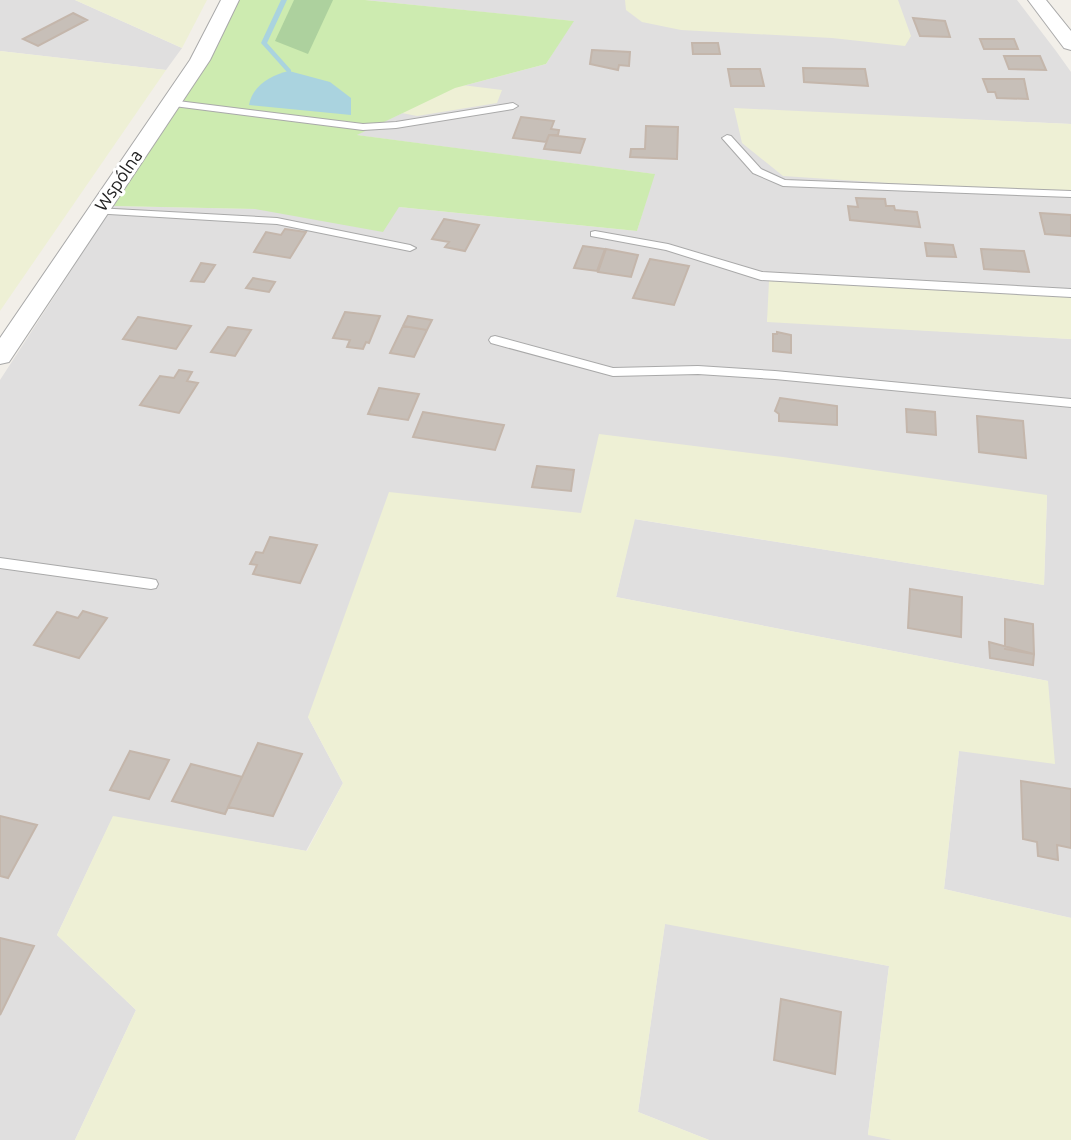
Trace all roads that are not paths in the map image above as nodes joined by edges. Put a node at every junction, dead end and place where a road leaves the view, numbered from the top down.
1 (230, 0) edge
2 (1037, 0) edge
3 (1071, 44) edge
4 (170, 103) junction
5 (513, 106) dead end
6 (727, 138) dead end
7 (1071, 194) edge
8 (96, 211) junction
9 (595, 234) dead end
10 (410, 248) dead end
11 (1071, 293) edge
12 (495, 340) dead end
13 (0, 356) edge
14 (1071, 403) edge
15 (0, 563) edge
16 (151, 584) dead end

1 - 4 street, Wspólna
2 - 3 street
4 - 5 lane
4 - 8 street, Wspólna
6 - 7 lane
8 - 10 lane
8 - 13 street, Wspólna
9 - 11 lane
12 - 14 lane
15 - 16 lane

